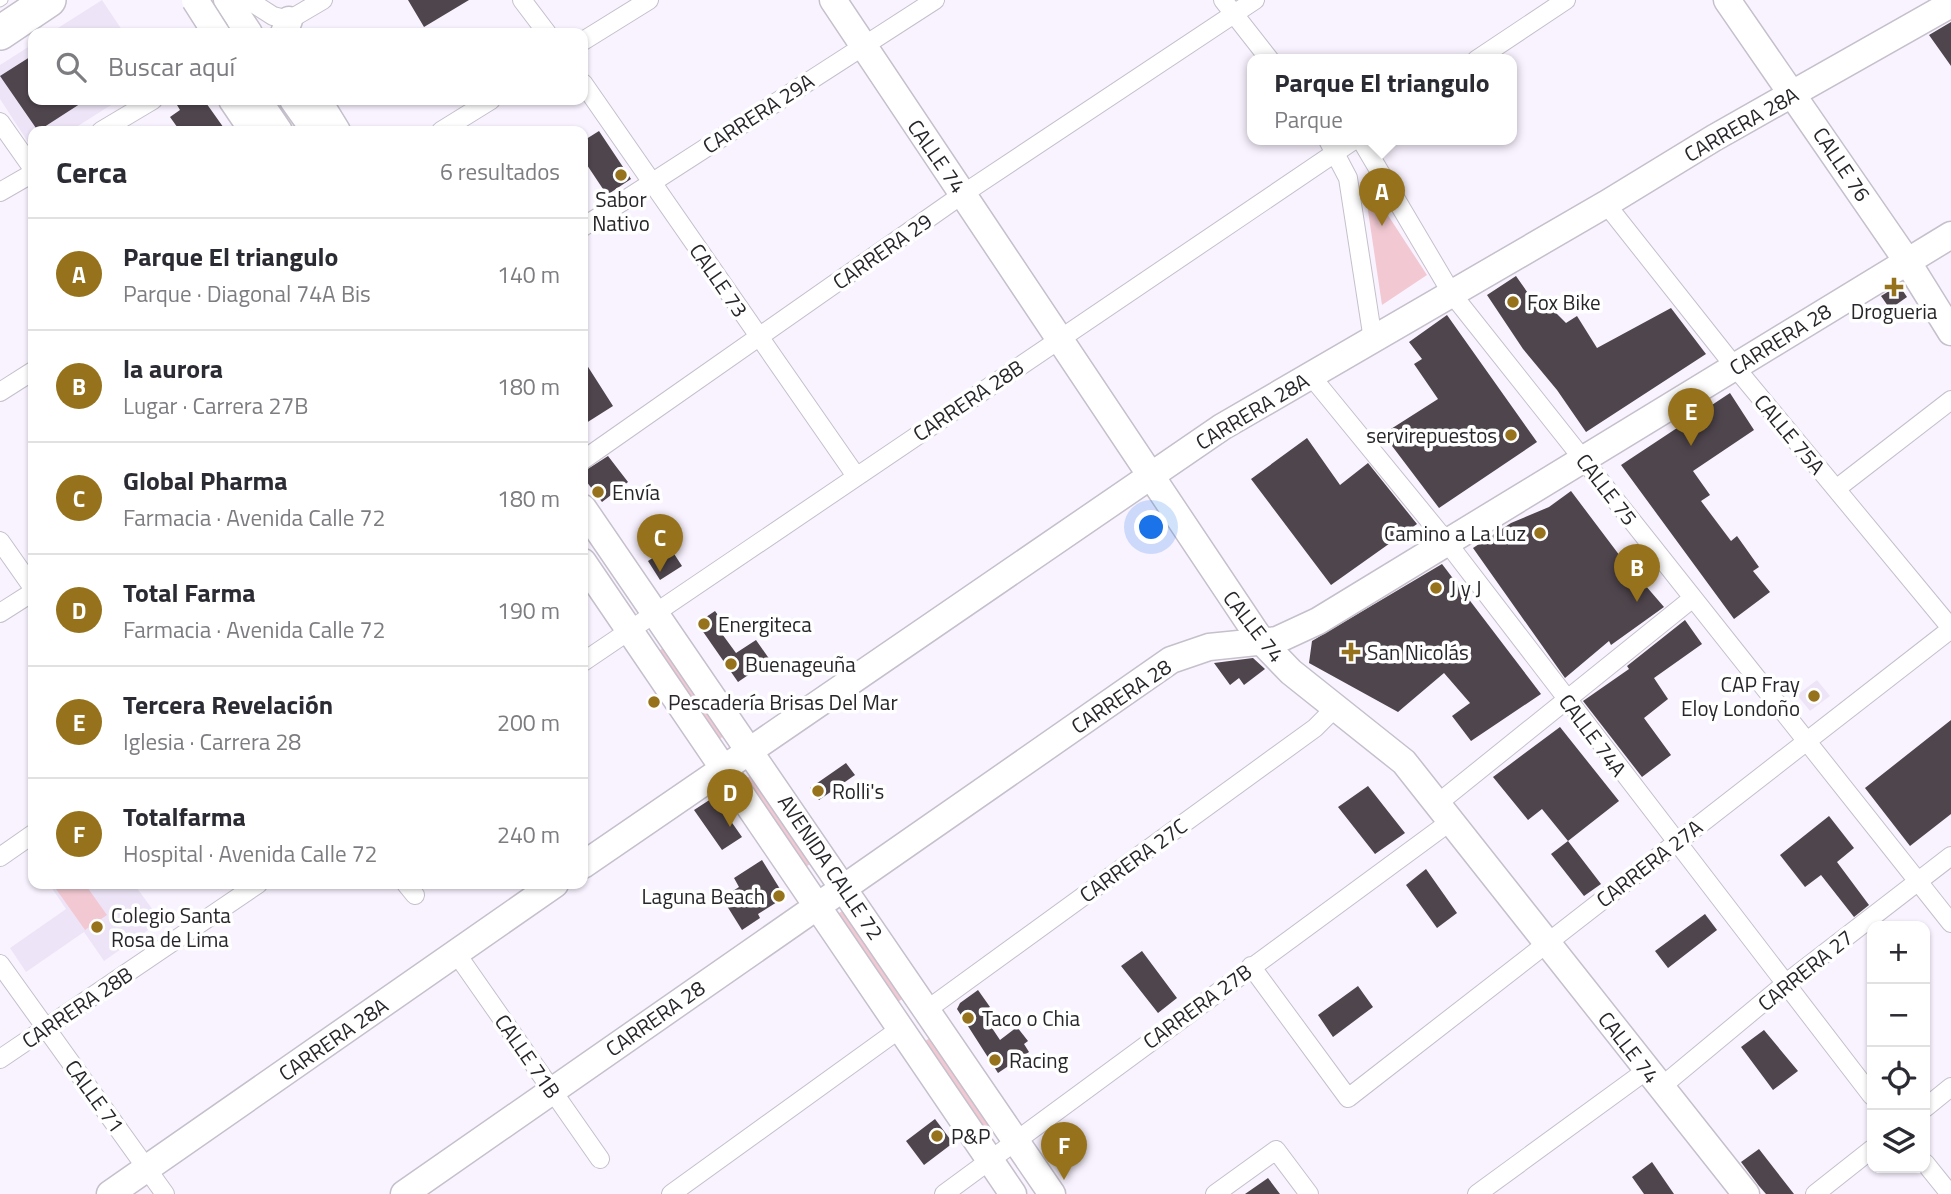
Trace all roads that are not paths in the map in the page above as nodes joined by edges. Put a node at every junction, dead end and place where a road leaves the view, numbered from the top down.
1 (49, 0) edge
2 (195, 0) edge
3 (213, 0) edge
4 (227, 0) edge
5 (248, 0) edge
6 (323, 0) edge
7 (522, 0) edge
8 (649, 0) edge
9 (833, 0) edge
10 (935, 0) edge
11 (1223, 0) edge
12 (1255, 0) edge
13 (1566, 0) edge
14 (1727, 0) edge
15 (1951, 4) edge
16 (1235, 16) junction
17 (287, 26) edge
18 (203, 28) edge
19 (213, 28) edge
20 (246, 28) edge
21 (543, 28) edge
22 (0, 33) edge
23 (588, 38) edge
24 (863, 44) junction
25 (1265, 54) edge
26 (1485, 54) edge
27 (588, 90) edge
28 (1794, 93) junction
29 (145, 105) edge
30 (238, 105) edge
31 (260, 105) edge
32 (304, 105) edge
33 (305, 105) edge
34 (483, 105) edge
35 (0, 122) edge
36 (109, 126) edge
37 (264, 126) edge
38 (268, 126) edge
39 (313, 126) edge
40 (331, 126) edge
41 (449, 126) edge
42 (1364, 145) edge
43 (1332, 146) edge
44 (28, 164) edge
45 (28, 174) edge
46 (651, 182) junction
47 (0, 192) edge
48 (963, 194) junction
49 (1606, 204) junction
50 (588, 224) edge
51 (1951, 234) edge
52 (1907, 261) junction
53 (1452, 294) junction
54 (1951, 332) edge
55 (759, 337) junction
56 (1058, 339) junction
57 (1373, 341) junction
58 (1735, 367) junction
59 (28, 374) edge
60 (1311, 376) junction
61 (0, 392) edge
62 (1951, 400) edge
63 (588, 457) edge
64 (1584, 460) junction
65 (856, 476) junction
66 (1148, 476) junction
67 (1836, 489) junction
68 (588, 515) edge
69 (0, 541) edge
70 (1446, 541) junction
71 (588, 569) edge
72 (28, 583) edge
73 (28, 593) edge
74 (1693, 598) junction
75 (656, 612) junction
76 (0, 613) edge
77 (1951, 628) edge
78 (631, 630) junction
79 (1262, 642) junction
80 (588, 659) edge
81 (1566, 700) junction
82 (1335, 708) junction
83 (1807, 741) junction
84 (750, 748) junction
85 (723, 766) junction
86 (1444, 812) junction
87 (28, 837) edge
88 (1675, 843) junction
89 (1951, 856) edge
90 (0, 857) edge
91 (588, 860) edge
92 (1918, 882) junction
93 (844, 887) junction
94 (244, 889) edge
95 (548, 889) edge
96 (818, 906) junction
97 (1951, 923) edge
98 (1547, 943) junction
99 (456, 953) junction
100 (0, 964) edge
101 (1251, 966) junction
102 (1785, 984) junction
103 (928, 1009) junction
104 (46, 1028) junction
105 (901, 1028) junction
106 (0, 1059) edge
107 (1654, 1078) junction
108 (1951, 1087) edge
109 (552, 1090) junction
110 (1867, 1090) edge
111 (1930, 1104) edge
112 (1015, 1139) junction
113 (1867, 1153) edge
114 (600, 1159) dead end
115 (989, 1159) junction
116 (147, 1168) junction
117 (1930, 1169) edge
118 (110, 1194) edge
119 (165, 1194) edge
120 (404, 1194) edge
121 (671, 1194) edge
122 (944, 1194) edge
123 (1013, 1194) edge
124 (1052, 1194) edge
125 (1215, 1194) edge
126 (1309, 1194) edge
127 (1477, 1194) edge
128 (1746, 1194) edge
129 (1815, 1194) edge
130 (1950, 1194) edge

1 - 22 highway
2 - 19 street, bridge
3 - 18 street
4 - 20 street
5 - 17 street
6 - 17 street
7 - 21 street
8 - 23 street
9 - 24 street, CALLE 74
10 - 24 street, CARRERA 29A
11 - 16 street
12 - 16 street, CARRERA 29
13 - 26 street
14 - 28 street, CALLE 76
15 - 28 street, CARRERA 28A
16 - 25 street
16 - 48 street, CARRERA 29
24 - 46 street, CARRERA 29A
24 - 48 street, CALLE 74
27 - 46 street, CALLE 73
28 - 49 street, CARRERA 28A
28 - 52 street, CALLE 76
29 - 36 street
30 - 37 street
31 - 38 street
32 - 39 street
33 - 40 street
34 - 41 street
35 - 44 street
42 - 53 street, CALLE 75
43 - 56 street, CARRERA 28B
43 - 57 street
45 - 47 street
46 - 50 street, CARRERA 29A
46 - 55 street, CALLE 73
48 - 55 street, CARRERA 29
48 - 56 street, CALLE 74
49 - 53 street, CARRERA 28A
49 - 58 street, CALLE 75A
51 - 52 street, CARRERA 28
52 - 54 street, CALLE 76
52 - 58 street, CARRERA 28
53 - 57 street, CARRERA 28A
53 - 64 street, CALLE 75
55 - 63 street, CARRERA 29
55 - 65 street, CALLE 73
56 - 65 street, CARRERA 28B
56 - 66 street, CALLE 74
57 - 60 street, CARRERA 28A
58 - 64 street, CARRERA 28
58 - 67 street, CALLE 75A
59 - 61 street
60 - 66 street, CARRERA 28A
60 - 70 street, CALLE 74A
62 - 67 street
64 - 70 street, CARRERA 28
64 - 74 street, CALLE 75
65 - 75 street, CARRERA 28B
66 - 79 street, CALLE 74
66 - 84 street, CARRERA 28A
67 - 77 street, CALLE 75A
68 - 75 street, AVENIDA CALLE 72
69 - 72 street
70 - 79 street, CARRERA 28
70 - 81 street, CALLE 74A
71 - 78 street, AVENIDA CALLE 72
73 - 76 street
74 - 81 street, CARRERA 27B
74 - 83 street, CALLE 75
75 - 78 street, CARRERA 28B
75 - 84 street, AVENIDA CALLE 72
77 - 83 street, CARRERA 27A
78 - 80 street, CARRERA 28B
78 - 85 street, AVENIDA CALLE 72
79 - 82 street, CALLE 74
79 - 93 street, CARRERA 28
81 - 86 street, CARRERA 27B
81 - 88 street, CALLE 74A
82 - 86 street, CALLE 74
82 - 103 street, CARRERA 27C
83 - 88 street, CARRERA 27A
83 - 92 street, CALLE 75
84 - 85 street, CARRERA 28A
84 - 93 street, AVENIDA CALLE 72
85 - 91 street, CARRERA 28A
85 - 96 street, AVENIDA CALLE 72
86 - 98 street, CALLE 74
86 - 101 street, CARRERA 27B
87 - 90 street
88 - 98 street, CARRERA 27A
88 - 102 street, CALLE 74A
89 - 92 street, CARRERA 27
92 - 97 street, CALLE 75
92 - 102 street, CARRERA 27
93 - 96 street, CARRERA 28
93 - 103 street, AVENIDA CALLE 72
94 - 104 street, CARRERA 28B
95 - 99 street, CARRERA 28A
96 - 105 street, AVENIDA CALLE 72
96 - 109 street, CARRERA 28
98 - 101 street, CARRERA 27A
98 - 107 street, CALLE 74
99 - 109 street, CALLE 71B
99 - 116 street, CARRERA 28A
100 - 104 street, CALLE 71
101 - 112 street, CARRERA 27B
102 - 107 street, CARRERA 27
102 - 110 street, CALLE 74A
103 - 112 street, AVENIDA CALLE 72
104 - 106 street, CARRERA 28B
104 - 116 street, CALLE 71
105 - 115 street, AVENIDA CALLE 72
105 - 121 street
107 - 127 street, CARRERA 27
107 - 128 street, CALLE 74
108 - 111 street
109 - 114 street, CALLE 71B
109 - 120 street, CARRERA 28
112 - 115 street, CARRERA 27B
112 - 124 street, AVENIDA CALLE 72
113 - 129 street
115 - 122 street, CARRERA 27B
115 - 123 street, AVENIDA CALLE 72
116 - 118 street, CARRERA 28A
116 - 119 street, CALLE 71
117 - 130 street
125 - 126 street

